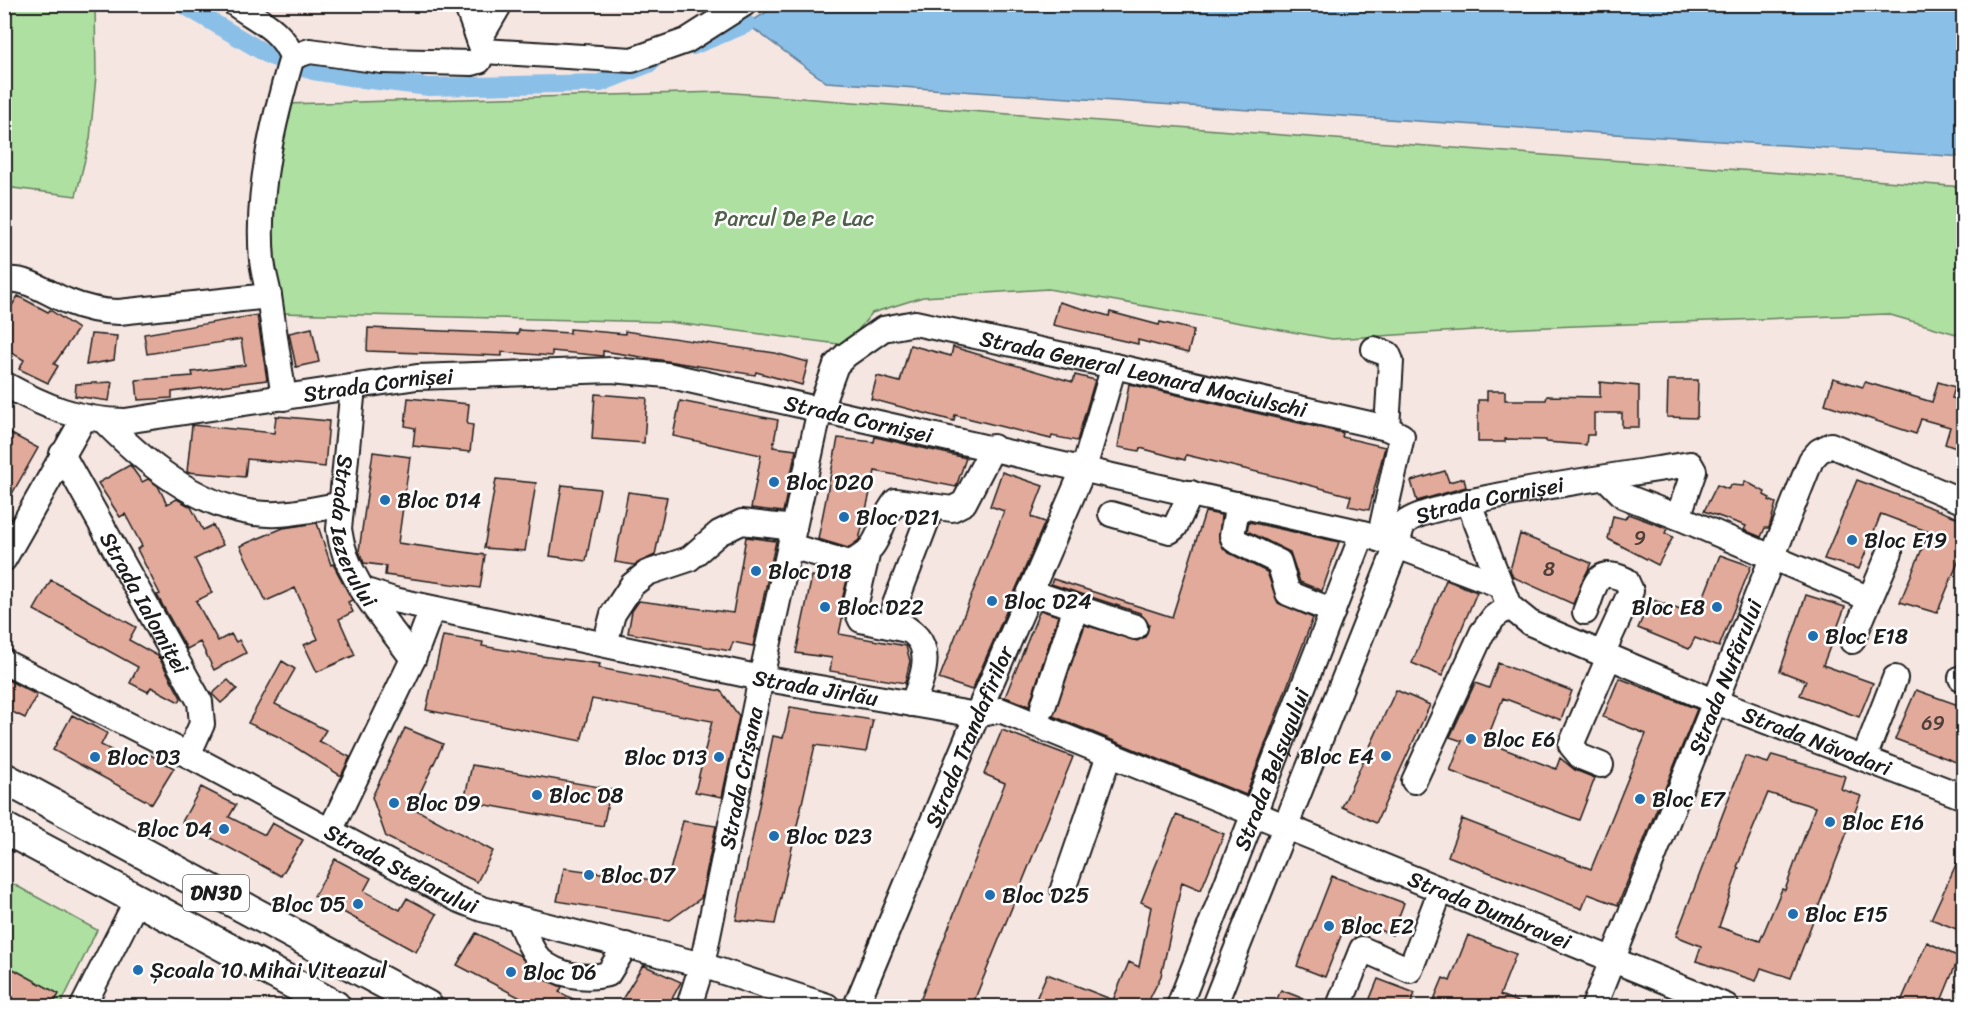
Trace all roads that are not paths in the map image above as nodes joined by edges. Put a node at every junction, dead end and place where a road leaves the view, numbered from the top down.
1 (235, 4) edge
2 (466, 4) edge
3 (500, 4) edge
4 (744, 4) edge
5 (481, 46) junction
6 (292, 57) junction
7 (4, 281) edge
8 (268, 297) junction
9 (1374, 348) dead end
10 (1114, 366) junction
11 (4, 384) edge
12 (353, 387) junction
13 (284, 398) junction
14 (820, 409) junction
15 (94, 419) junction
16 (1387, 428) junction
17 (993, 447) junction
18 (62, 454) junction
19 (1084, 468) junction
20 (1606, 478) junction
21 (1191, 493) junction
22 (1468, 501) junction
23 (1964, 502) edge
24 (342, 504) junction
25 (1238, 504) junction
26 (932, 507) junction
27 (1111, 514) dead end
28 (1678, 517) junction
29 (792, 537) junction
30 (1380, 539) junction
31 (1890, 552) dead end
32 (867, 555) junction
33 (1773, 558) junction
34 (4, 559) edge
35 (366, 591) junction
36 (1030, 592) junction
37 (1504, 596) junction
38 (1870, 599) junction
39 (1076, 607) junction
40 (432, 609) junction
41 (1333, 611) junction
42 (1585, 612) dead end
43 (1135, 627) dead end
44 (907, 630) junction
45 (1852, 641) dead end
46 (605, 644) junction
47 (1606, 655) junction
48 (412, 659) junction
49 (4, 662) edge
50 (761, 678) junction
51 (1895, 678) dead end
52 (1716, 702) junction
53 (912, 704) junction
54 (1043, 707) dead end
55 (977, 715) junction
56 (188, 755) junction
57 (1108, 755) junction
58 (1864, 758) junction
59 (1601, 765) dead end
60 (4, 778) edge
61 (1414, 781) dead end
62 (1964, 797) edge
63 (1254, 814) junction
64 (1285, 827) junction
65 (4, 828) edge
66 (330, 831) junction
67 (1063, 889) dead end
68 (1440, 892) junction
69 (137, 900) junction
70 (517, 918) junction
71 (626, 945) junction
72 (1612, 961) junction
73 (702, 965) junction
74 (791, 1001) edge
75 (83, 1006) edge
76 (335, 1006) edge
77 (428, 1006) edge
78 (689, 1006) edge
79 (827, 1006) edge
80 (856, 1006) edge
81 (1179, 1006) edge
82 (1214, 1006) edge
83 (1339, 1006) edge
84 (1594, 1006) edge
85 (1726, 1006) edge

1 - 6 street
2 - 5 street
3 - 5 street
4 - 5 street
5 - 6 street
6 - 8 street
7 - 8 street
8 - 13 street
9 - 16 street
10 - 14 street, Strada General Leonard Mociulschi
10 - 16 street, Strada General Leonard Mociulschi
10 - 19 street, Strada Trandafirilor
11 - 15 street, Strada Cornișei
12 - 13 street, Strada Cornișei
12 - 14 street, Strada Cornișei
12 - 24 street, Strada Iezerului
13 - 15 street, Strada Cornișei
14 - 17 street, Strada Cornișei
14 - 29 street, Strada Crișana
15 - 18 street
15 - 24 street
16 - 30 street
17 - 19 street, Strada Cornișei
17 - 26 street
18 - 34 street
18 - 56 street, Strada Ialomiței
19 - 21 street, Strada Cornișei
19 - 36 street, Strada Trandafirilor
20 - 22 street, Strada Cornișei
20 - 28 street
20 - 28 street, Strada Cornișei
21 - 25 street, Strada Cornișei
21 - 27 street
22 - 30 street, Strada Cornișei
22 - 37 street
23 - 33 street, Strada Nufărului
24 - 35 street, Strada Iezerului
25 - 30 street, Strada Cornișei
25 - 41 street
26 - 32 street
26 - 44 street
28 - 33 street
29 - 32 street
29 - 46 street
29 - 50 street, Strada Crișana
30 - 37 street
30 - 41 street, Strada Belșugului
30 - 64 street, Strada Belșugului
31 - 38 street
32 - 44 street
33 - 38 street
33 - 52 street, Strada Nufărului
35 - 40 street, Strada Jirlău
35 - 48 street, Strada Iezerului
36 - 39 street
36 - 55 street, Strada Trandafirilor
37 - 47 street, Strada Năvodari
37 - 61 street
38 - 45 street
39 - 43 street
39 - 54 street
40 - 46 street, Strada Jirlău
40 - 48 street
41 - 63 street, Strada Belșugului
42 - 47 street
44 - 53 street
46 - 50 street, Strada Jirlău
47 - 52 street, Strada Năvodari
47 - 59 street
48 - 66 street
49 - 56 street, Strada Stejarului
50 - 53 street, Strada Jirlău
50 - 73 street, Strada Crișana
51 - 58 street
52 - 58 street, Strada Năvodari
52 - 72 street, Strada Nufărului
53 - 55 street, Strada Jirlău
55 - 57 street, Strada Jirlău
55 - 80 street, Strada Trandafirilor
56 - 66 street, Strada Stejarului
57 - 63 street, Strada Jirlău
57 - 67 street
58 - 62 street, Strada Năvodari
60 - 77 main road, DN3D
63 - 64 street, Strada Dumbravei
63 - 81 street, Strada Belșugului
64 - 68 street, Strada Dumbravei
64 - 82 street, Strada Belșugului
65 - 69 main road, DN3D
66 - 70 street, Strada Stejarului
68 - 72 street, Strada Dumbravei
68 - 83 street
69 - 75 street
69 - 76 main road, DN3D
70 - 71 street, Strada Stejarului
70 - 71 street
71 - 73 street, Strada Stejarului
72 - 84 street, Strada Nufărului
72 - 85 street, Strada Dumbravei
73 - 74 street, Strada Stejarului
73 - 78 street, Strada Crișana
74 - 79 street, Strada Stejarului

